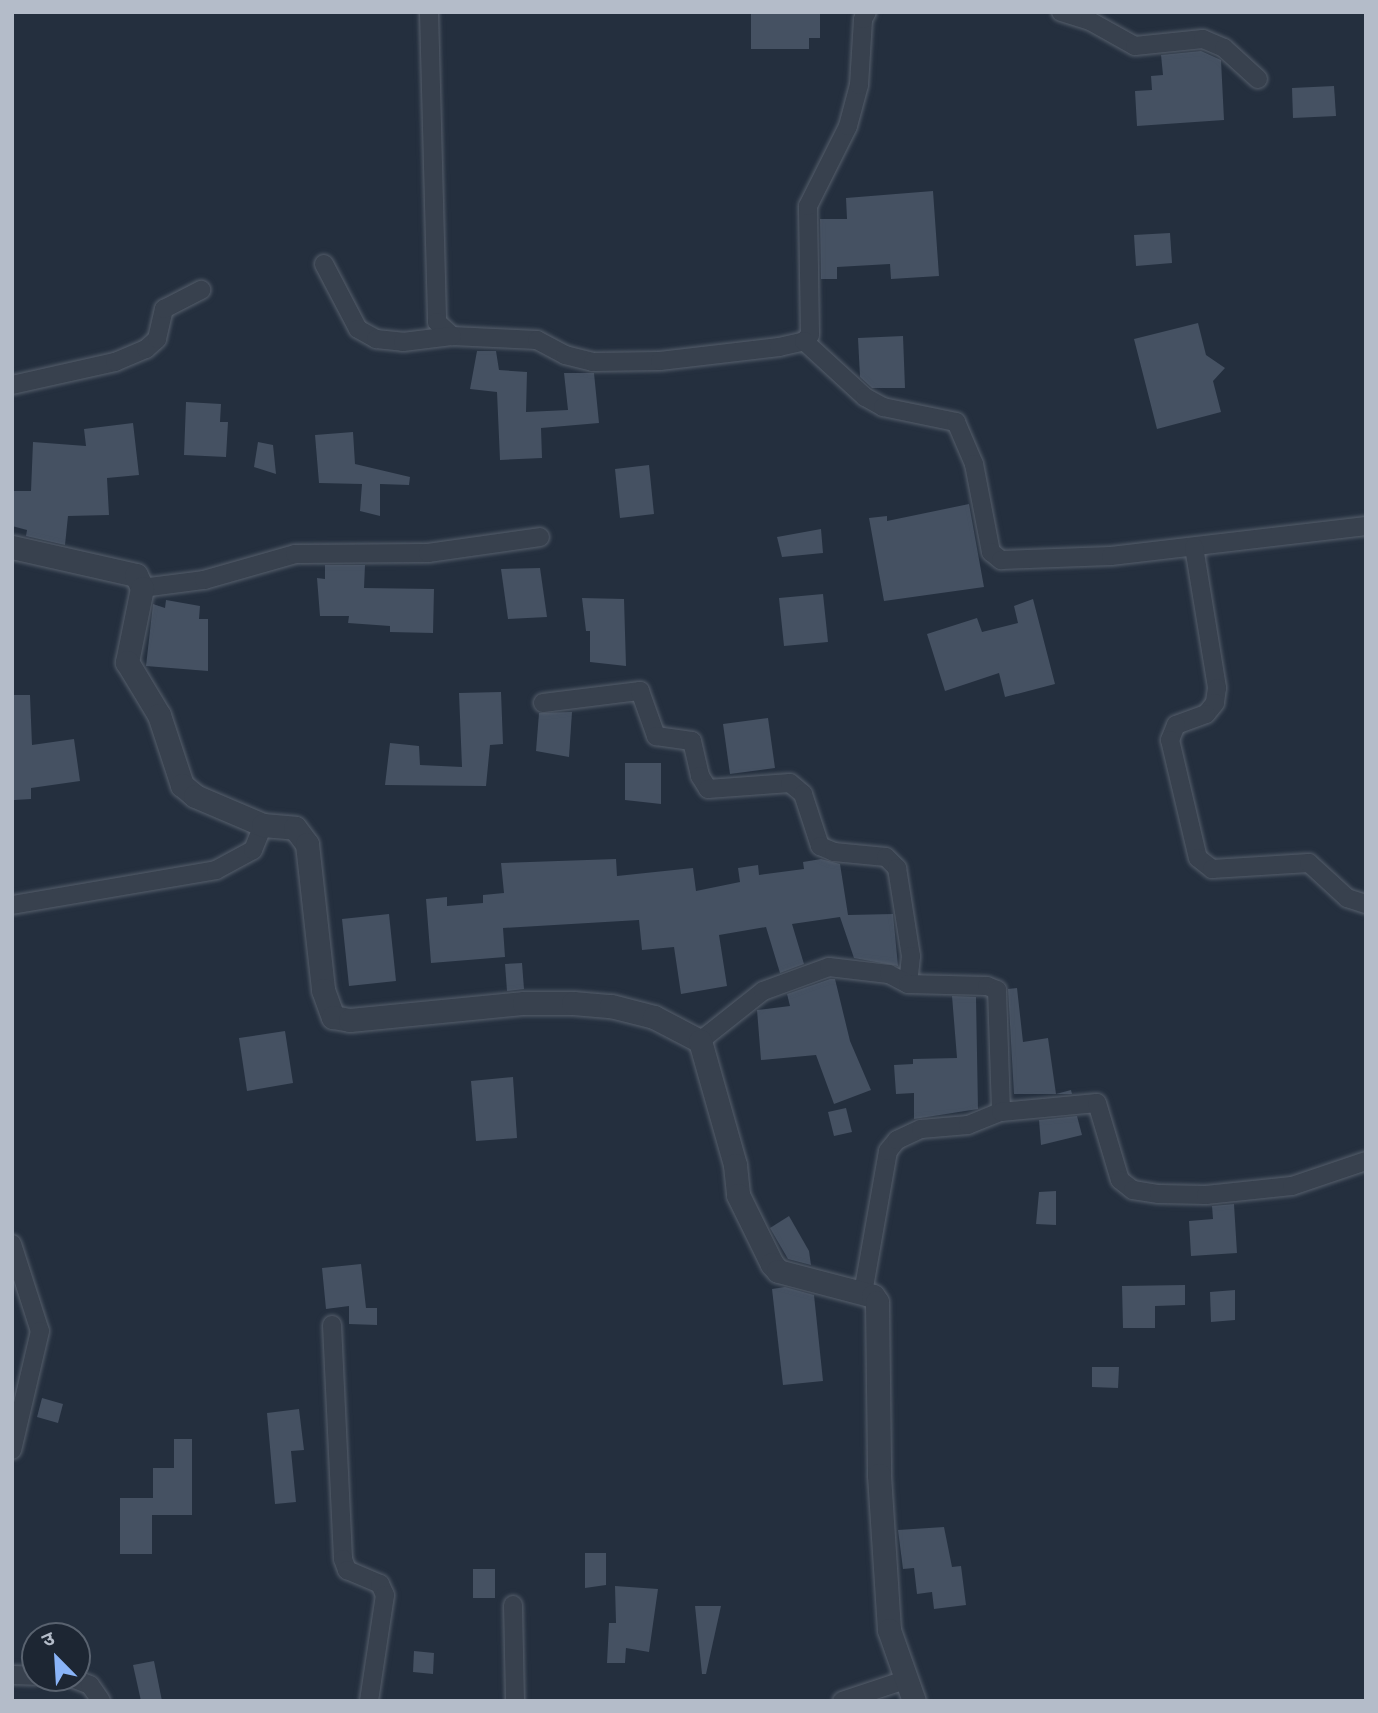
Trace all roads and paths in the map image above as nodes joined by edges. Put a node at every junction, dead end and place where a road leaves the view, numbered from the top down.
1 (429, 12) edge
2 (867, 12) edge
3 (1062, 12) edge
4 (1258, 79) dead end
5 (324, 264) dead end
6 (201, 290) dead end
7 (452, 337) junction
8 (804, 341) junction
9 (12, 384) edge
10 (1366, 526) edge
11 (540, 537) dead end
12 (12, 547) edge
13 (1194, 547) junction
14 (142, 587) junction
15 (543, 703) dead end
16 (263, 825) junction
17 (1366, 904) edge
18 (12, 905) edge
19 (908, 984) junction
20 (700, 1041) junction
21 (1001, 1112) junction
22 (1366, 1161) edge
23 (12, 1244) edge
24 (863, 1293) junction
25 (332, 1325) dead end
26 (12, 1450) edge
27 (513, 1605) dead end
28 (91, 1686) edge
29 (910, 1690) edge
30 (101, 1701) edge
31 (369, 1701) edge
32 (515, 1701) edge
33 (842, 1701) edge

1 - 7 street
2 - 8 street
3 - 4 street
5 - 7 street
6 - 9 street
7 - 8 street
8 - 13 street
10 - 13 street
11 - 14 street
12 - 14 street
13 - 17 street
14 - 16 street
15 - 19 street
16 - 18 street
16 - 20 street
19 - 20 street
19 - 21 street
20 - 24 street
21 - 22 street
21 - 24 street
23 - 26 street
24 - 29 street
25 - 31 street
27 - 32 street
28 - 30 street
29 - 33 street

